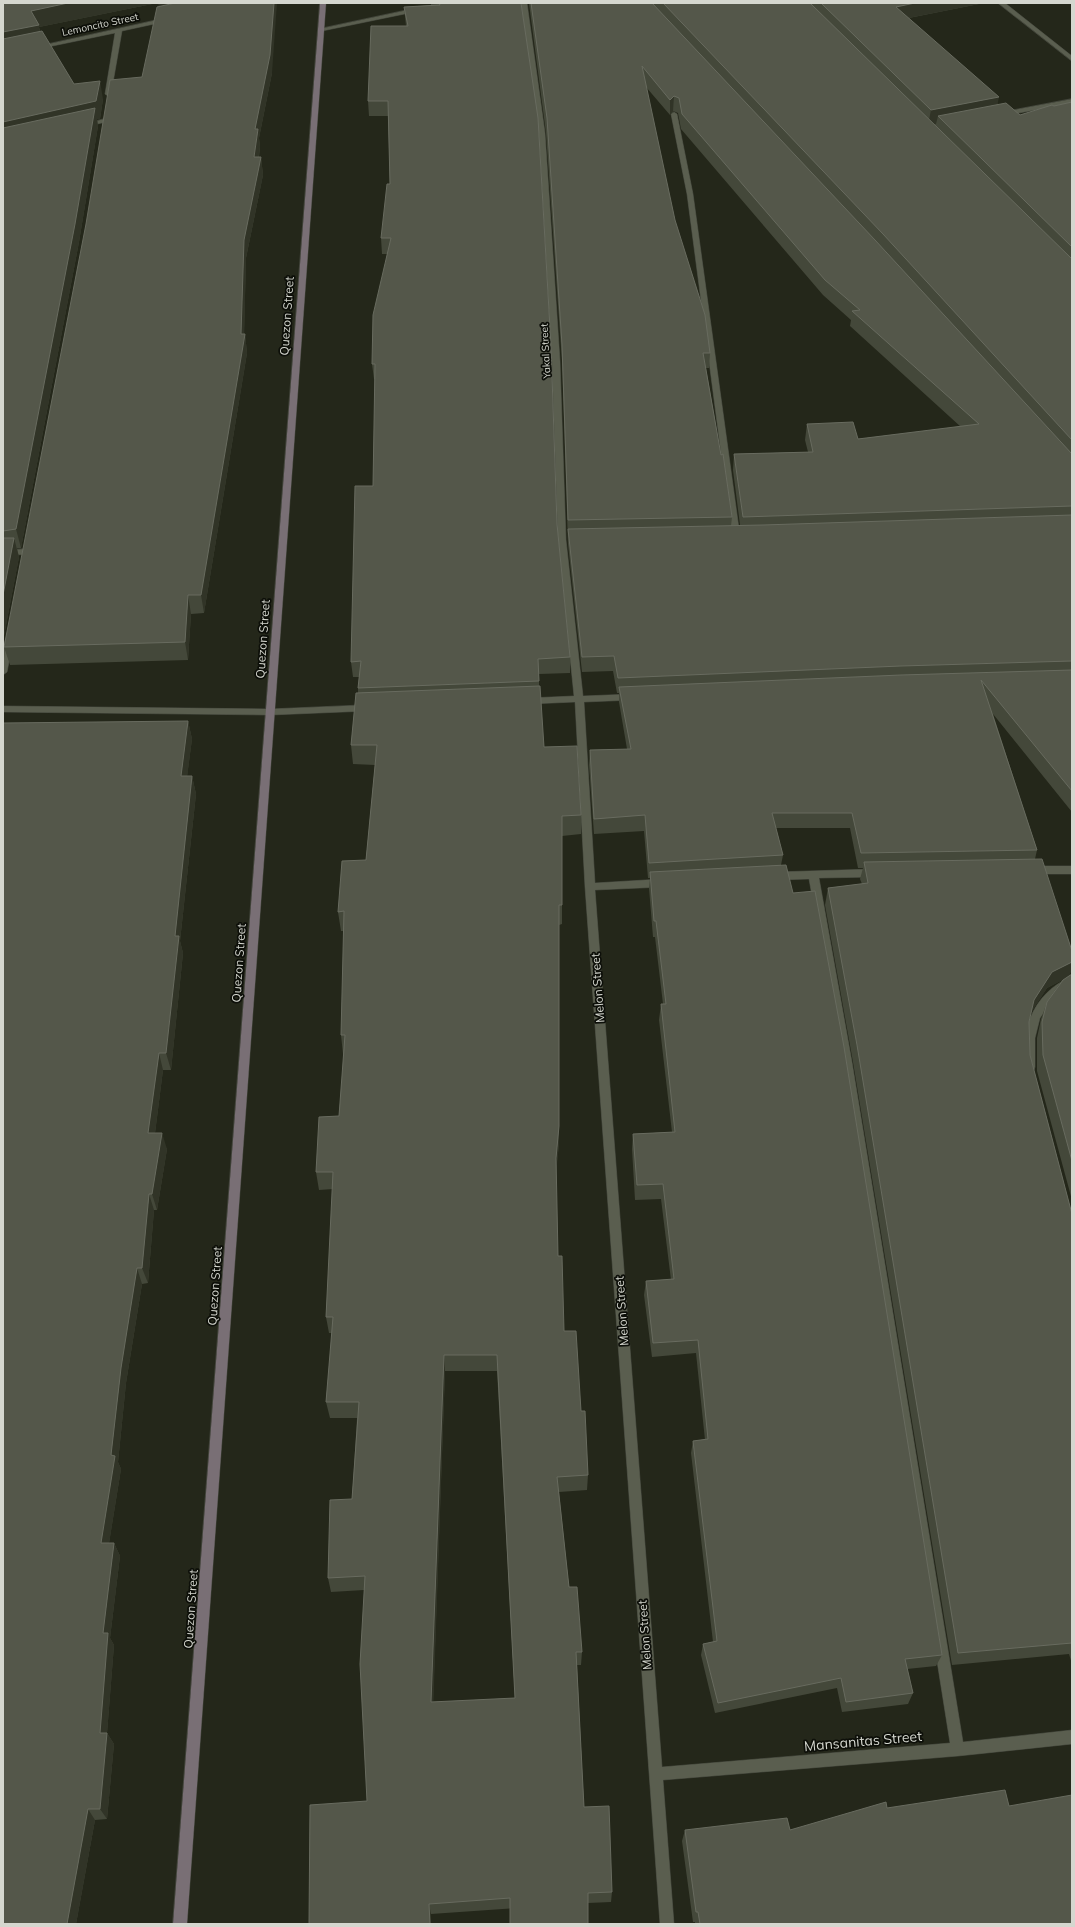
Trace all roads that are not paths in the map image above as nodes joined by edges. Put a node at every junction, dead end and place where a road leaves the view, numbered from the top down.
1 (323, 3) edge
2 (524, 3) edge
3 (1001, 3) edge
4 (423, 9) edge
5 (170, 19) edge
6 (322, 29) junction
7 (119, 30) junction
8 (34, 48) edge
9 (1072, 60) edge
10 (1072, 101) edge
11 (674, 114) edge
12 (994, 116) edge
13 (73, 127) edge
14 (736, 536) edge
15 (26, 552) edge
16 (3, 553) edge
17 (10, 634) edge
18 (3, 672) edge
19 (643, 696) edge
20 (579, 699) junction
21 (523, 701) edge
22 (373, 707) edge
23 (3, 709) edge
24 (270, 712) junction
25 (1072, 870) edge
26 (1025, 871) edge
27 (884, 873) edge
28 (813, 874) junction
29 (766, 877) edge
30 (670, 882) edge
31 (590, 887) junction
32 (1072, 981) edge
33 (1032, 1079) edge
34 (1072, 1737) edge
35 (958, 1750) junction
36 (655, 1774) junction
37 (180, 1924) edge
38 (666, 1924) edge

1 - 6 street, Quezon Street
2 - 20 street, Yakal Street
3 - 9 street
4 - 6 street
5 - 7 street, Lemoncito Street
6 - 24 street, Quezon Street
7 - 8 street, Lemoncito Street
7 - 13 street
10 - 12 street
11 - 14 street
15 - 16 street
17 - 18 street
19 - 20 street
20 - 21 street
20 - 31 street, Melon Street
22 - 24 street
23 - 24 street
24 - 37 street, Quezon Street
25 - 26 street
27 - 28 street
28 - 29 street
28 - 35 street
30 - 31 street
31 - 36 street, Melon Street
32 - 33 street
34 - 35 street, Mansanitas Street
35 - 36 street, Mansanitas Street
36 - 38 street, Melon Street

